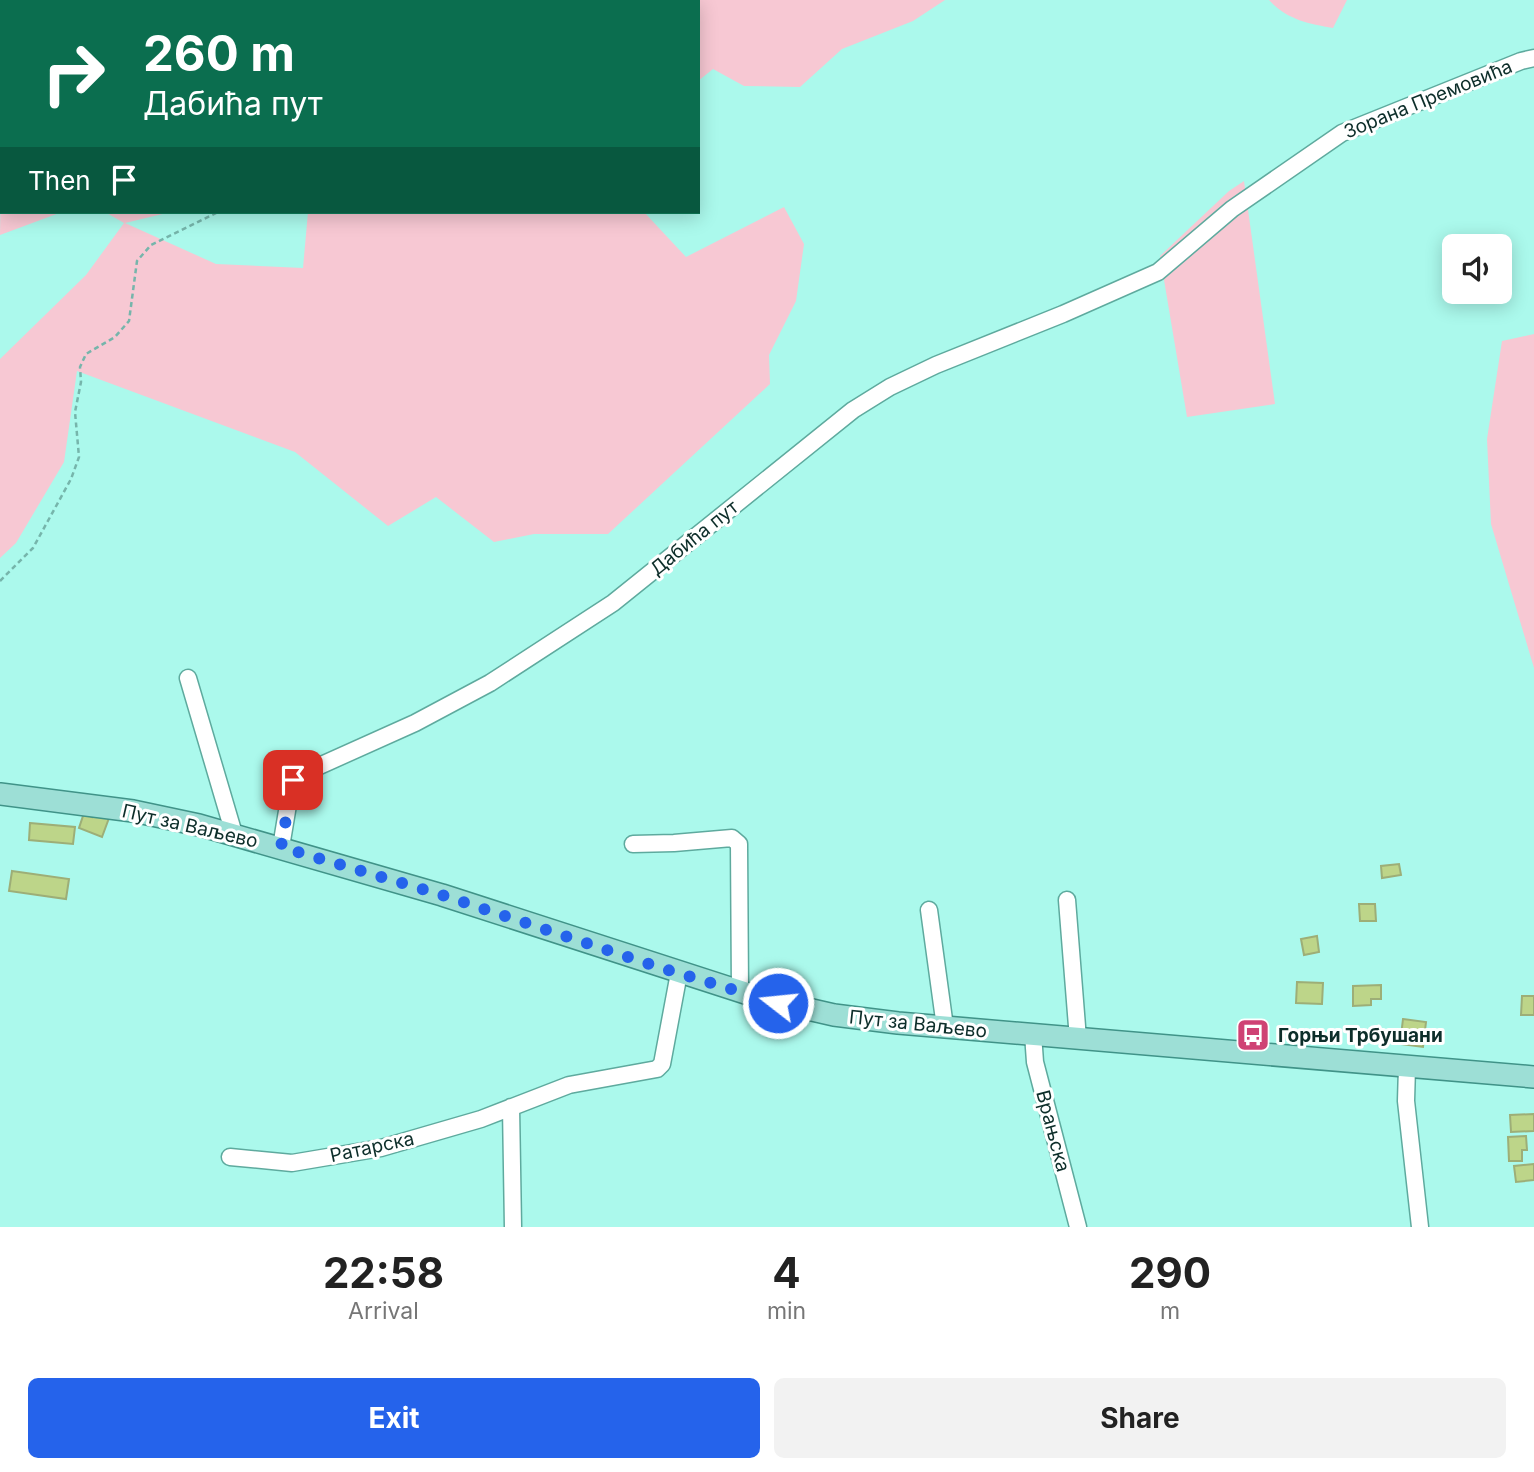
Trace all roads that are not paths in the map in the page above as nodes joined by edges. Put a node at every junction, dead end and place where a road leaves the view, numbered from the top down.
1 (1534, 58) edge
2 (1158, 272) joint
3 (188, 678) dead end
4 (0, 794) edge
5 (234, 834) junction
6 (633, 844) dead end
7 (281, 847) junction
8 (1068, 900) dead end
9 (929, 910) dead end
10 (679, 973) junction
11 (740, 992) junction
12 (944, 1027) junction
13 (1033, 1034) junction
14 (1078, 1039) junction
15 (1406, 1067) junction
16 (1534, 1077) edge
17 (511, 1107) junction
18 (230, 1157) dead end
19 (513, 1227) edge
20 (1078, 1227) edge
21 (1420, 1227) edge

1 - 2 street, Зорана Премовића
2 - 7 street, Дабића пут
3 - 5 street
4 - 5 main road, Пут за Ваљево
5 - 7 main road, Пут за Ваљево
6 - 11 street
7 - 10 main road, Пут за Ваљево
8 - 14 street
9 - 12 street
10 - 11 main road, Пут за Ваљево
10 - 17 street, Ратарска
11 - 12 main road, Пут за Ваљево
12 - 13 main road, Пут за Ваљево
13 - 14 main road, Пут за Ваљево
13 - 20 street, Врањска
14 - 15 main road, Пут за Ваљево
15 - 16 main road, Пут за Ваљево
15 - 21 street
17 - 18 street, Ратарска
17 - 19 street

